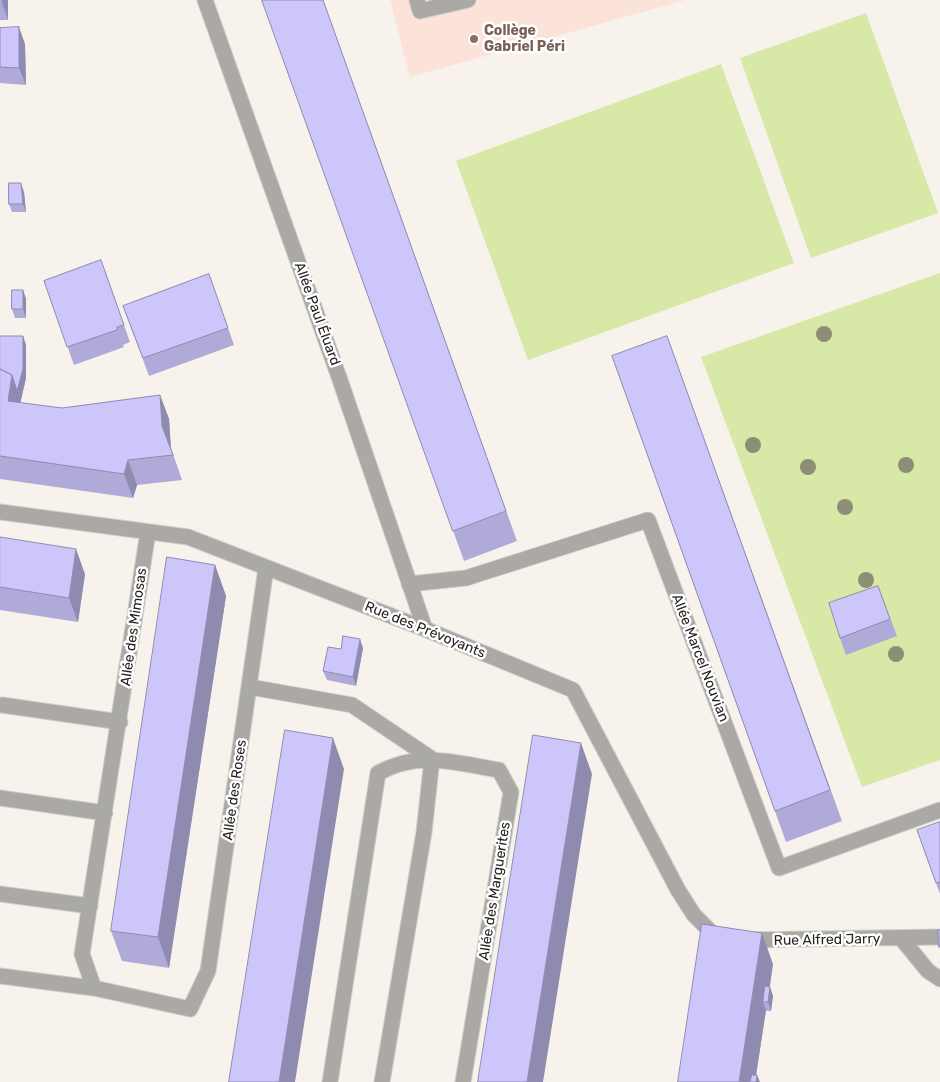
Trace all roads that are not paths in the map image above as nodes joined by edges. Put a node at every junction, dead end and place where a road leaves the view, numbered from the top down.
1 (205, 0) edge
2 (417, 0) edge
3 (468, 0) edge
4 (0, 512) edge
5 (148, 532) junction
6 (266, 568) junction
7 (410, 584) junction
8 (425, 629) junction
9 (250, 687) junction
10 (2, 704) dead end
11 (120, 722) junction
12 (432, 758) junction
13 (0, 798) edge
14 (940, 810) edge
15 (105, 813) junction
16 (0, 894) edge
17 (90, 906) junction
18 (715, 936) joint
19 (940, 937) edge
20 (901, 938) junction
21 (0, 976) edge
22 (940, 979) edge
23 (93, 988) junction
24 (330, 1082) edge
25 (382, 1082) edge
26 (463, 1082) edge

1 - 7 street, Allée Paul Éluard
2 - 3 street
4 - 5 street, Rue des Prévoyants
5 - 6 street, Rue des Prévoyants
5 - 11 street, Allée des Mimosas
6 - 8 street, Rue des Prévoyants
6 - 9 street, Allée des Roses
7 - 8 street, Allée Paul Éluard
7 - 14 street, Allée Marcel Nouvian
8 - 18 street, Rue des Prévoyants
9 - 12 street, Allée des Marguerites
9 - 23 street, Allée des Roses
10 - 11 street
11 - 15 street, Allée des Mimosas
12 - 24 street, Allée des Marguerites
12 - 25 street
12 - 26 street, Allée des Marguerites
13 - 15 street
15 - 17 street, Allée des Mimosas
16 - 17 street
17 - 23 street, Allée des Mimosas
18 - 20 street, Rue Alfred Jarry
19 - 20 street, Rue Alfred Jarry
20 - 22 street
21 - 23 street

